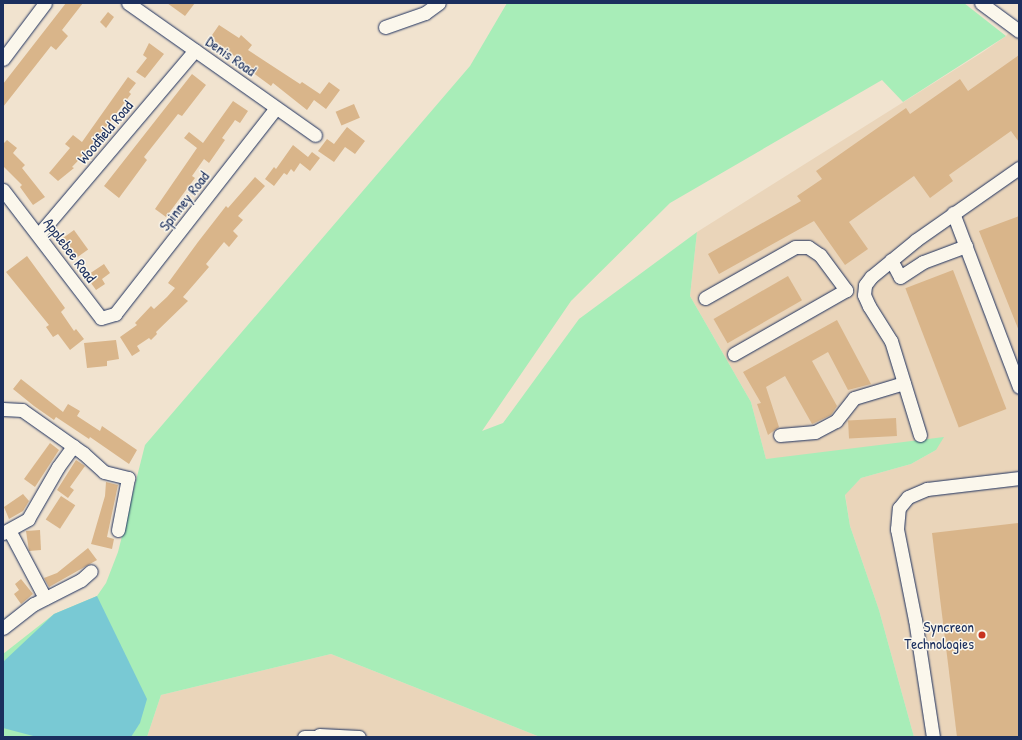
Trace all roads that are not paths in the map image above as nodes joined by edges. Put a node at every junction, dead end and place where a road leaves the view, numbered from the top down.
1 (45, 3) edge
2 (128, 3) edge
3 (439, 3) edge
4 (981, 3) edge
5 (385, 27) dead end
6 (1019, 30) edge
7 (195, 50) junction
8 (3, 59) edge
9 (276, 108) junction
10 (315, 136) dead end
11 (1019, 168) edge
12 (3, 190) edge
13 (953, 212) junction
14 (39, 234) junction
15 (966, 246) junction
16 (891, 260) junction
17 (846, 290) junction
18 (864, 295) junction
19 (705, 298) dead end
20 (115, 314) joint
21 (734, 354) dead end
22 (904, 383) junction
23 (1019, 387) edge
24 (3, 409) edge
25 (780, 435) dead end
26 (920, 435) dead end
27 (74, 446) junction
28 (1019, 478) edge
29 (118, 530) dead end
30 (6, 531) edge
31 (91, 571) dead end
32 (45, 598) junction
33 (3, 628) edge
34 (319, 736) edge
35 (304, 737) edge
36 (359, 737) edge
37 (933, 737) edge

1 - 8 street
2 - 7 street, Denis Road
3 - 5 street
4 - 6 street
7 - 9 street, Denis Road
7 - 14 street, Woodfield Road
9 - 10 street, Denis Road
9 - 20 street, Spinney Road
11 - 13 street
12 - 14 street, Applebee Road
13 - 15 street
13 - 16 street
14 - 20 street, Applebee Road
15 - 16 street
15 - 23 street
16 - 18 street
17 - 18 street
17 - 19 street
17 - 21 street
18 - 22 street
22 - 25 street
22 - 26 street
24 - 27 street
27 - 29 street
27 - 30 street
28 - 37 street
30 - 32 street
31 - 32 street
32 - 33 street
34 - 35 street
34 - 36 street

